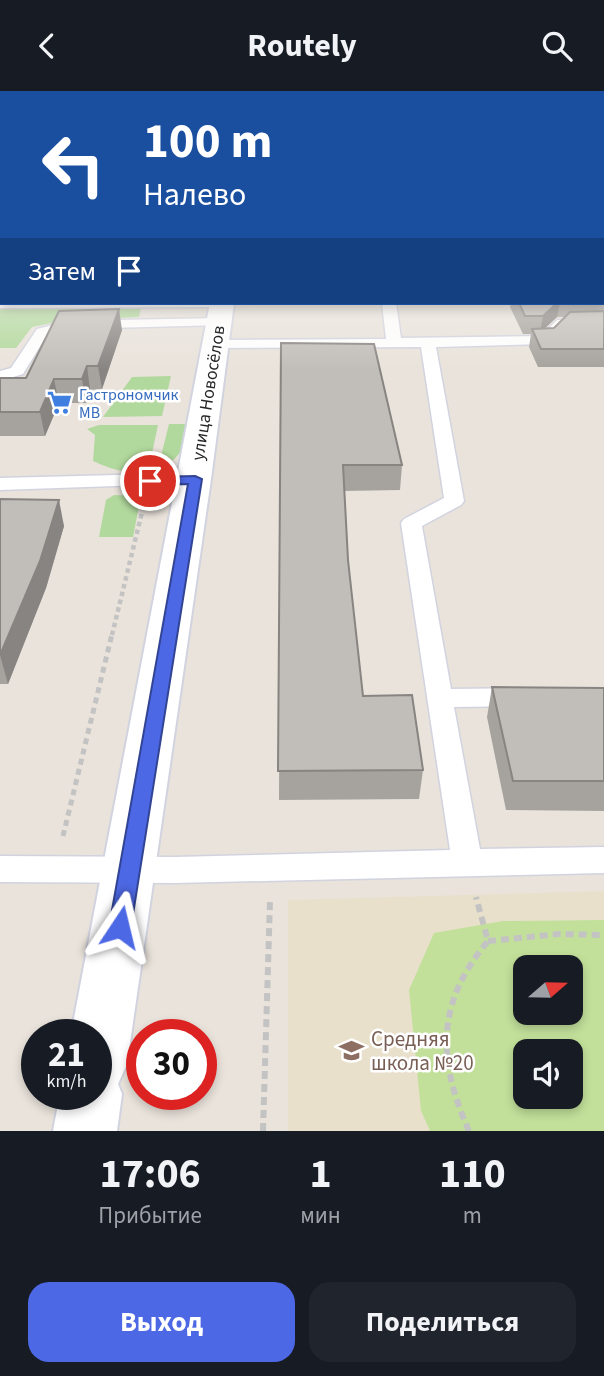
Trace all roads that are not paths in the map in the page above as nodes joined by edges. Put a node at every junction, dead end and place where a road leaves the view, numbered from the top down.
1 (16, 305) edge
2 (389, 305) edge
3 (218, 318) edge
4 (604, 322) edge
5 (428, 341) junction
6 (394, 343) junction
7 (0, 376) edge
8 (195, 479) junction
9 (0, 484) edge
10 (549, 697) edge
11 (439, 698) junction
12 (604, 860) edge
13 (467, 862) junction
14 (0, 869) edge
15 (129, 872) junction
16 (104, 1019) edge
17 (88, 1110) edge
18 (85, 1131) edge

1 - 3 lane
2 - 6 lane
3 - 6 lane
3 - 7 lane
3 - 8 street, улица Новосёлов
4 - 5 lane
5 - 6 lane
5 - 11 lane
8 - 9 lane
8 - 15 street, улица Новосёлов
10 - 11 lane
11 - 13 lane
12 - 13 lane
13 - 15 lane
14 - 15 lane
15 - 16 street, улица Новосёлов
17 - 18 street

